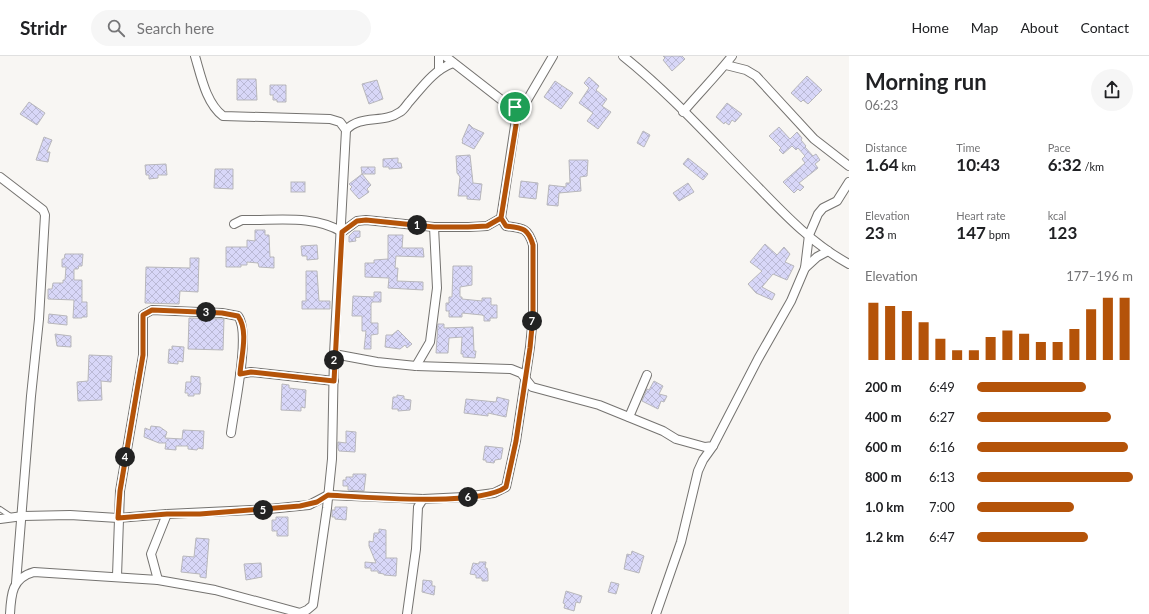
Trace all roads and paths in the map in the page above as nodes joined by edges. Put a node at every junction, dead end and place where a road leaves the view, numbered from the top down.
1 (194, 56) edge
2 (439, 56) edge
3 (445, 56) edge
4 (553, 56) edge
5 (732, 56) edge
6 (625, 57) edge
7 (453, 63) junction
8 (726, 65) junction
9 (439, 70) junction
10 (509, 106) junction
11 (523, 106) junction
12 (683, 112) junction
13 (516, 119) junction
14 (346, 130) junction
15 (849, 166) edge
16 (0, 177) edge
17 (849, 182) edge
18 (501, 218) junction
19 (234, 224) dead end
20 (434, 227) junction
21 (342, 232) junction
22 (809, 235) junction
23 (828, 252) junction
24 (849, 264) edge
25 (805, 268) junction
26 (334, 354) junction
27 (416, 366) junction
28 (240, 374) junction
29 (647, 375) dead end
30 (524, 377) junction
31 (334, 381) junction
32 (629, 417) junction
33 (231, 433) dead end
34 (713, 446) junction
35 (328, 495) junction
36 (423, 499) junction
37 (317, 502) junction
38 (327, 508) junction
39 (0, 509) edge
40 (167, 514) junction
41 (22, 516) junction
42 (12, 517) junction
43 (118, 518) junction
44 (0, 519) edge
45 (117, 576) junction
46 (158, 580) junction
47 (16, 583) junction
48 (302, 613) edge
49 (10, 614) edge
50 (407, 614) edge
51 (656, 614) edge

1 - 14 street
2 - 9 street
3 - 7 street
4 - 11 street
5 - 8 street
6 - 12 street
7 - 9 street
7 - 10 street
8 - 12 street
8 - 15 street
9 - 14 street
10 - 11 street
10 - 13 street
11 - 13 street
12 - 22 street
13 - 18 street
14 - 21 street
16 - 41 street
17 - 22 street
18 - 20 street
18 - 30 street
19 - 21 street
20 - 21 street
20 - 27 street
21 - 26 street
22 - 23 street
22 - 25 street
23 - 24 street
23 - 25 street
25 - 34 street
26 - 27 street
26 - 31 street
27 - 30 street
28 - 31 street
28 - 33 street
28 - 43 street
29 - 32 street
30 - 32 street
30 - 36 street
31 - 35 street
32 - 34 street
34 - 51 street
35 - 36 street
35 - 37 street
35 - 38 street
36 - 50 street
37 - 38 street
37 - 40 street
38 - 48 street
39 - 42 lane
40 - 43 street
40 - 46 street
41 - 42 street
41 - 43 street
41 - 47 street
42 - 44 street
43 - 45 street
45 - 46 street
45 - 47 street
46 - 48 street
47 - 49 street

